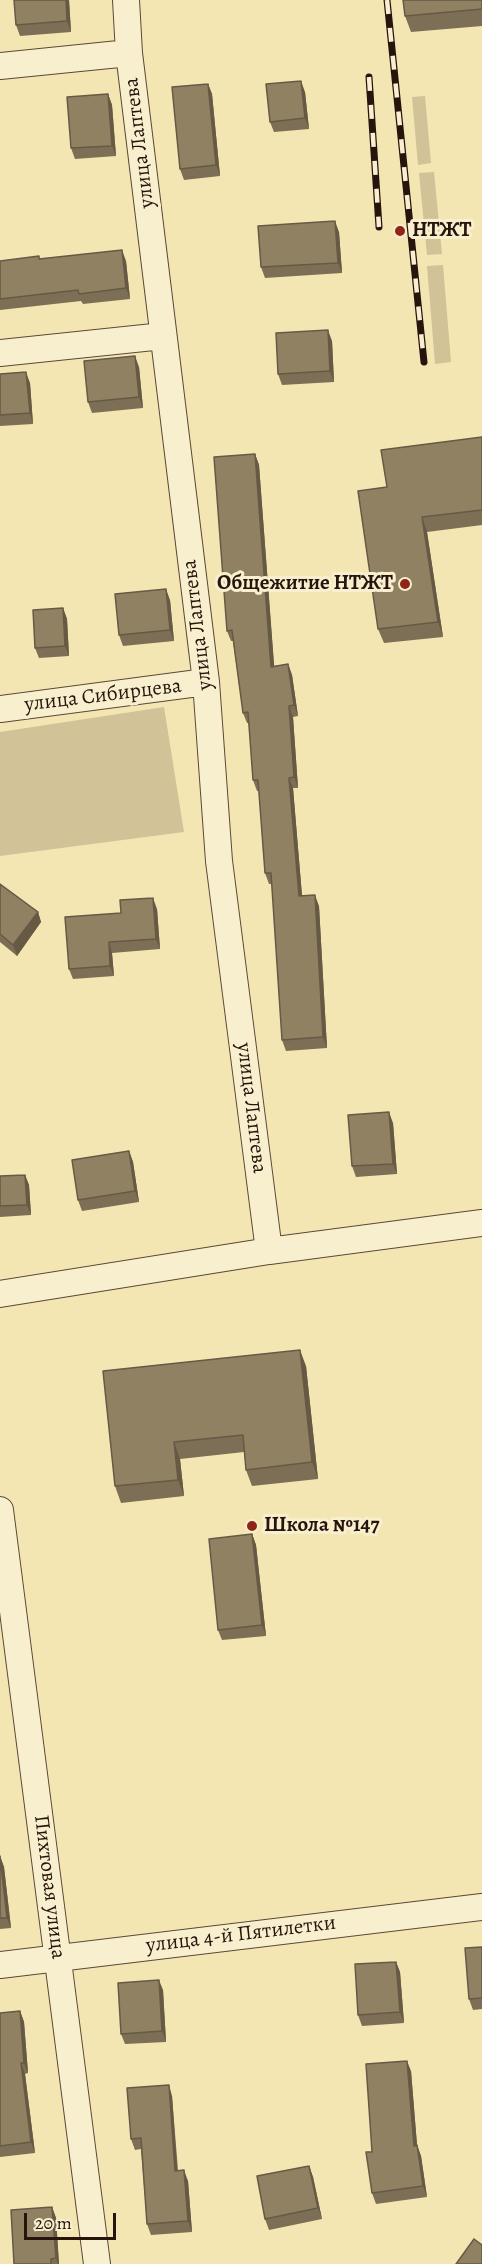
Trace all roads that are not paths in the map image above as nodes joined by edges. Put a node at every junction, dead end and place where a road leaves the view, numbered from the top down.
1 (126, 0) edge
2 (129, 53) junction
3 (0, 66) edge
4 (163, 336) junction
5 (0, 353) edge
6 (206, 682) junction
7 (0, 709) edge
8 (482, 1223) edge
9 (269, 1251) junction
10 (0, 1294) edge
11 (0, 1510) edge
12 (482, 1908) edge
13 (58, 1957) junction
14 (0, 1965) edge
15 (97, 2264) edge

1 - 2 street, улица Лаптева
2 - 3 street
2 - 4 street, улица Лаптева
4 - 5 street
4 - 6 street, улица Лаптева
6 - 7 street, улица Сибирцева
6 - 9 street, улица Лаптева
8 - 9 street
9 - 10 street
11 - 13 street, Пихтовая улица
12 - 13 street, улица 4-й Пятилетки
13 - 14 street, улица 4-й Пятилетки
13 - 15 street, Пихтовая улица

